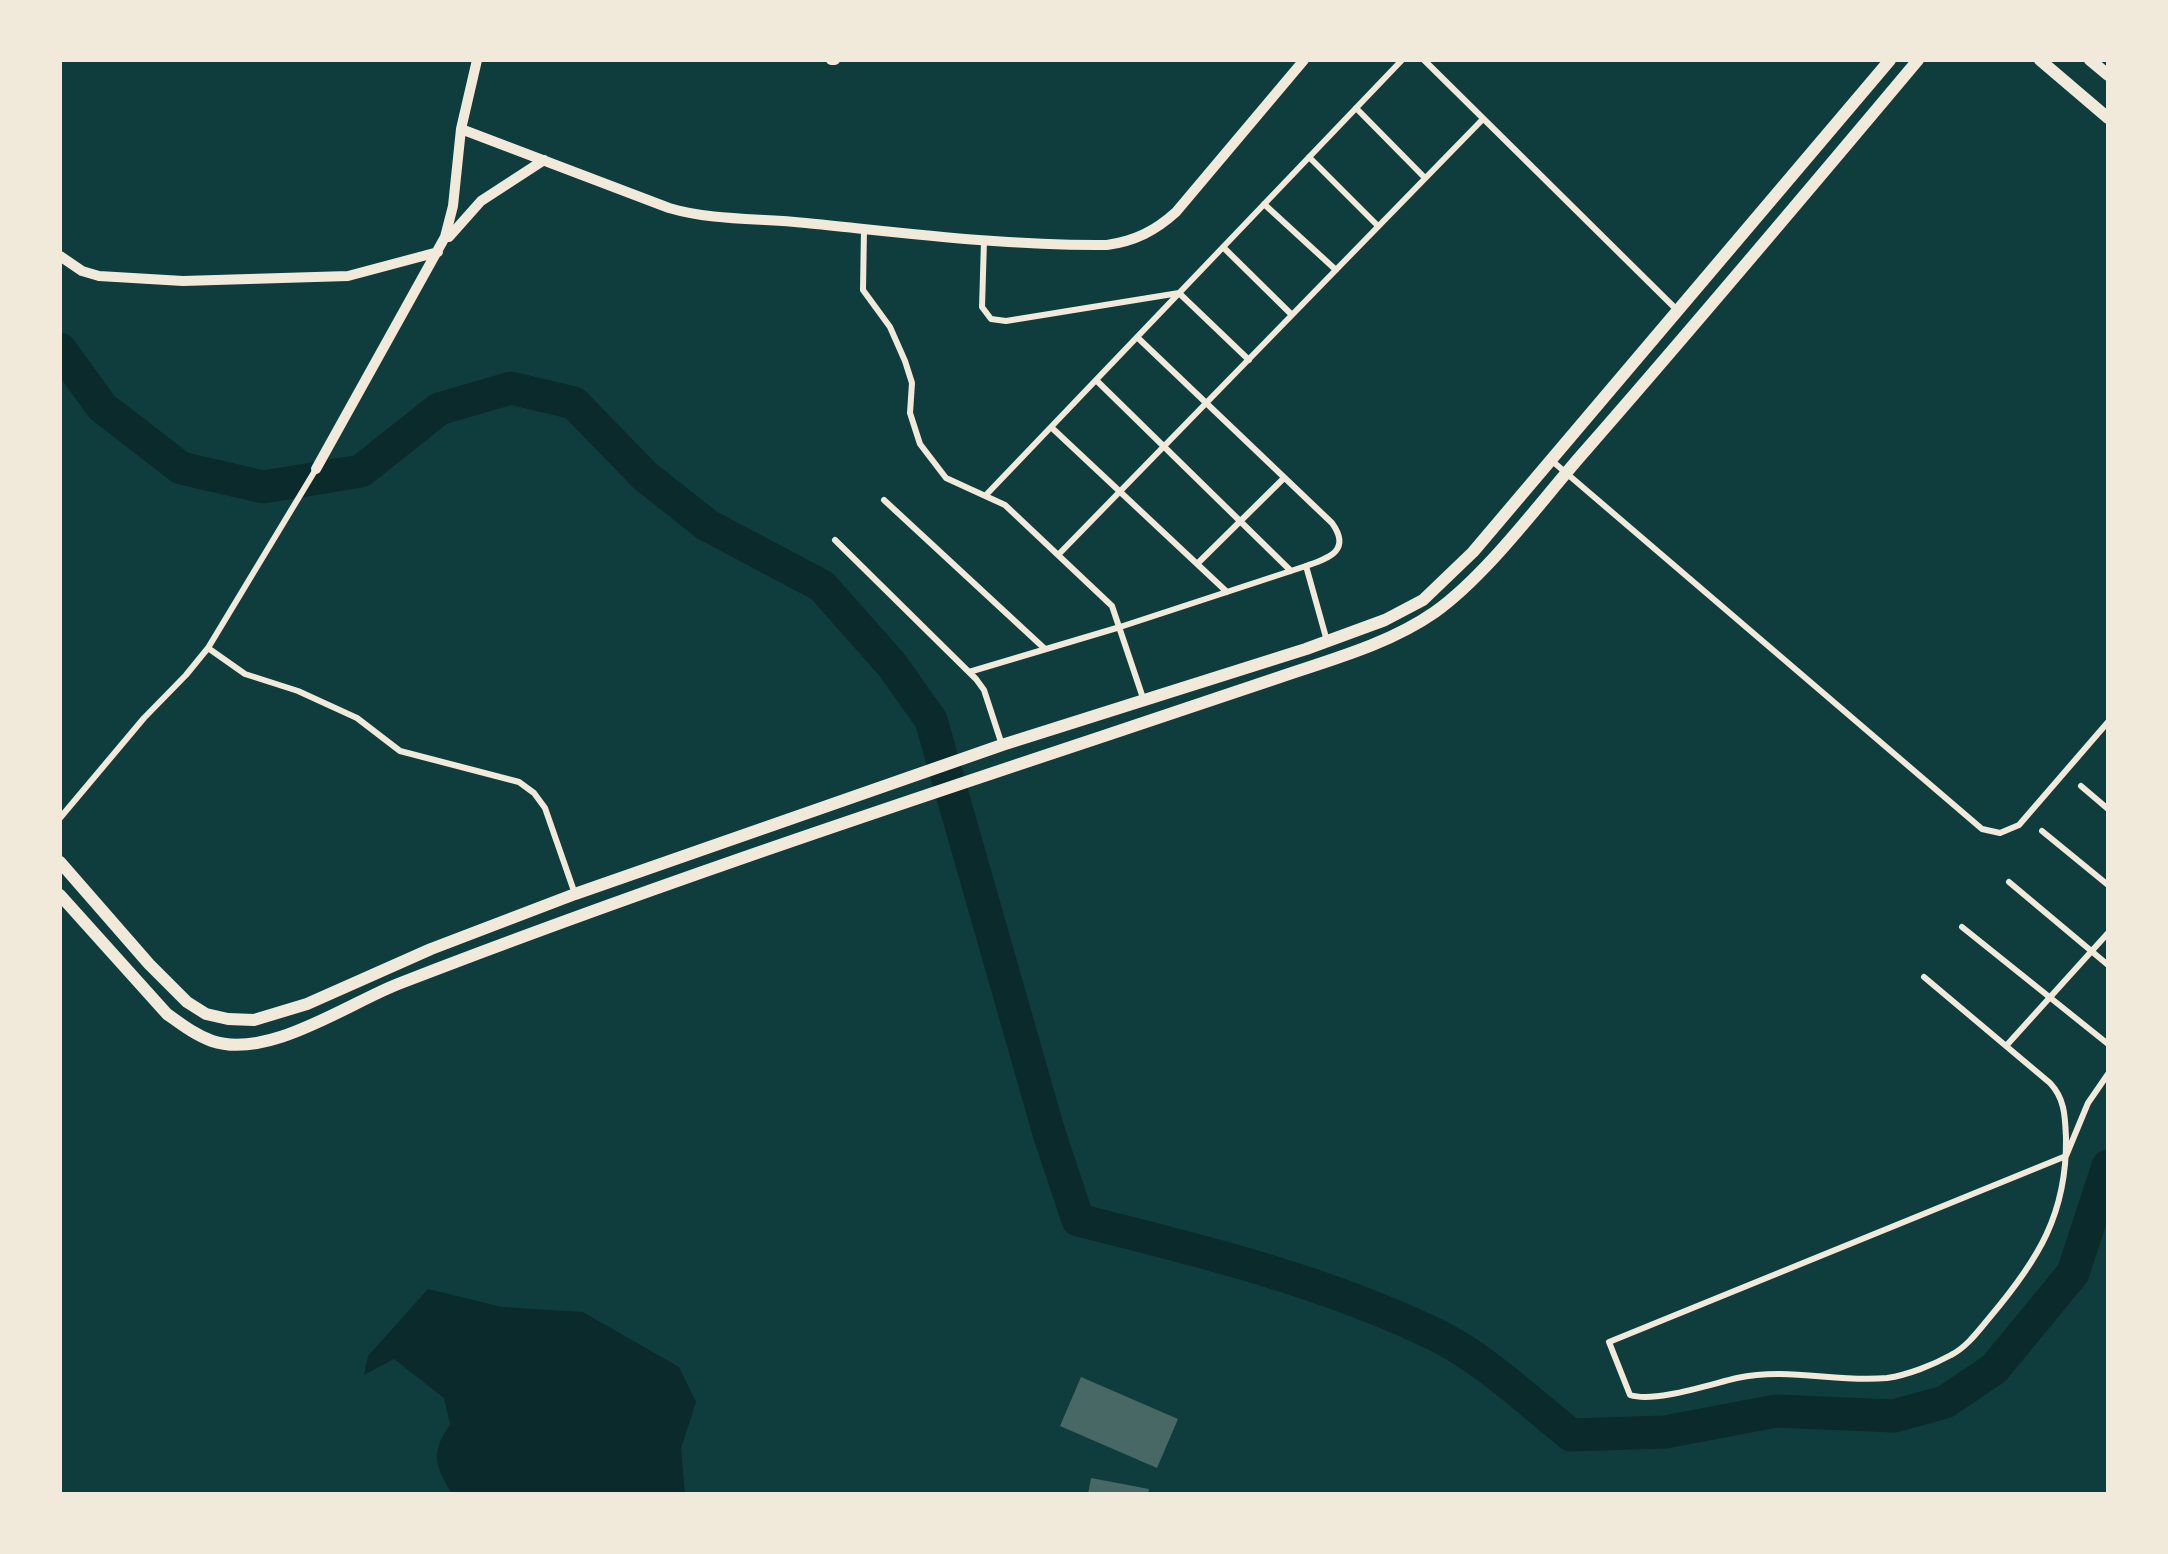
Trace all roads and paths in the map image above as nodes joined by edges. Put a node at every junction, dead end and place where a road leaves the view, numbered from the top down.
1 (477, 60) edge
2 (1304, 60) edge
3 (1402, 60) edge
4 (1424, 60) edge
5 (1890, 60) edge
6 (1918, 60) edge
7 (2040, 60) edge
8 (2090, 60) edge
9 (2108, 75) edge
10 (1356, 108) junction
11 (2108, 118) edge
12 (1484, 119) junction
13 (461, 129) junction
14 (1309, 157) junction
15 (544, 160) junction
16 (1425, 178) junction
17 (1264, 204) junction
18 (1378, 226) junction
19 (864, 229) junction
20 (984, 241) junction
21 (1223, 247) junction
22 (438, 252) junction
23 (60, 256) edge
24 (1336, 270) junction
25 (1179, 293) junction
26 (1678, 311) junction
27 (1292, 315) junction
28 (1137, 337) junction
29 (1248, 360) junction
30 (1096, 380) junction
31 (1206, 403) junction
32 (1051, 427) junction
33 (1164, 446) junction
34 (1550, 459) junction
35 (316, 469) joint
36 (1566, 472) junction
37 (1284, 478) junction
38 (1120, 492) junction
39 (986, 495) junction
40 (884, 500) dead end
41 (1240, 521) junction
42 (835, 540) dead end
43 (1058, 555) junction
44 (1197, 564) junction
45 (1306, 566) junction
46 (1291, 571) junction
47 (1227, 592) junction
48 (1120, 627) junction
49 (1328, 642) junction
50 (208, 648) junction
51 (1045, 649) junction
52 (969, 672) junction
53 (1144, 701) junction
54 (2108, 722) edge
55 (1002, 745) junction
56 (2081, 786) dead end
57 (2108, 809) edge
58 (60, 818) edge
59 (2042, 831) dead end
60 (60, 862) edge
61 (2009, 882) dead end
62 (2108, 885) edge
63 (575, 894) junction
64 (60, 895) edge
65 (1962, 927) dead end
66 (2108, 933) edge
67 (2092, 951) junction
68 (2108, 965) edge
69 (1924, 977) dead end
70 (2050, 997) junction
71 (2108, 1044) edge
72 (2006, 1046) junction
73 (2108, 1074) edge
74 (2066, 1156) junction

1 - 13 street
2 - 20 street
3 - 10 street
4 - 12 street
5 - 26 main road
6 - 36 main road
7 - 11 main road
8 - 9 main road
10 - 14 street
10 - 16 street
12 - 16 street
12 - 26 street
13 - 15 street
13 - 22 street
14 - 17 street
14 - 18 street
15 - 19 street
15 - 22 street
16 - 18 street
17 - 21 street
17 - 24 street
18 - 24 street
19 - 20 street
19 - 39 street
20 - 25 street
21 - 25 street
21 - 27 street
22 - 23 street
22 - 35 street
24 - 27 street
25 - 28 street
25 - 29 street
26 - 34 main road
27 - 29 street
28 - 30 street
28 - 31 street
29 - 31 street
30 - 32 street
30 - 33 street
31 - 33 street
31 - 37 street
32 - 38 street
32 - 39 street
33 - 38 street
33 - 41 street
34 - 36 street
34 - 49 main road
35 - 50 street
36 - 54 street
36 - 64 main road
37 - 41 street
37 - 45 street
38 - 43 street
38 - 44 street
39 - 43 street
40 - 51 street
41 - 44 street
41 - 46 street
42 - 52 street
43 - 48 street
44 - 47 street
45 - 46 street
45 - 49 street
46 - 47 street
47 - 48 street
48 - 51 street
48 - 53 street
49 - 53 main road
50 - 58 street
50 - 63 street
51 - 52 street
52 - 55 street
53 - 55 main road
55 - 63 main road
56 - 57 street
59 - 62 street
60 - 63 main road
61 - 67 street
65 - 70 street
66 - 67 street
67 - 68 street
67 - 70 street
69 - 72 street
70 - 71 street
70 - 72 street
72 - 74 street
73 - 74 street
74 - 74 street

